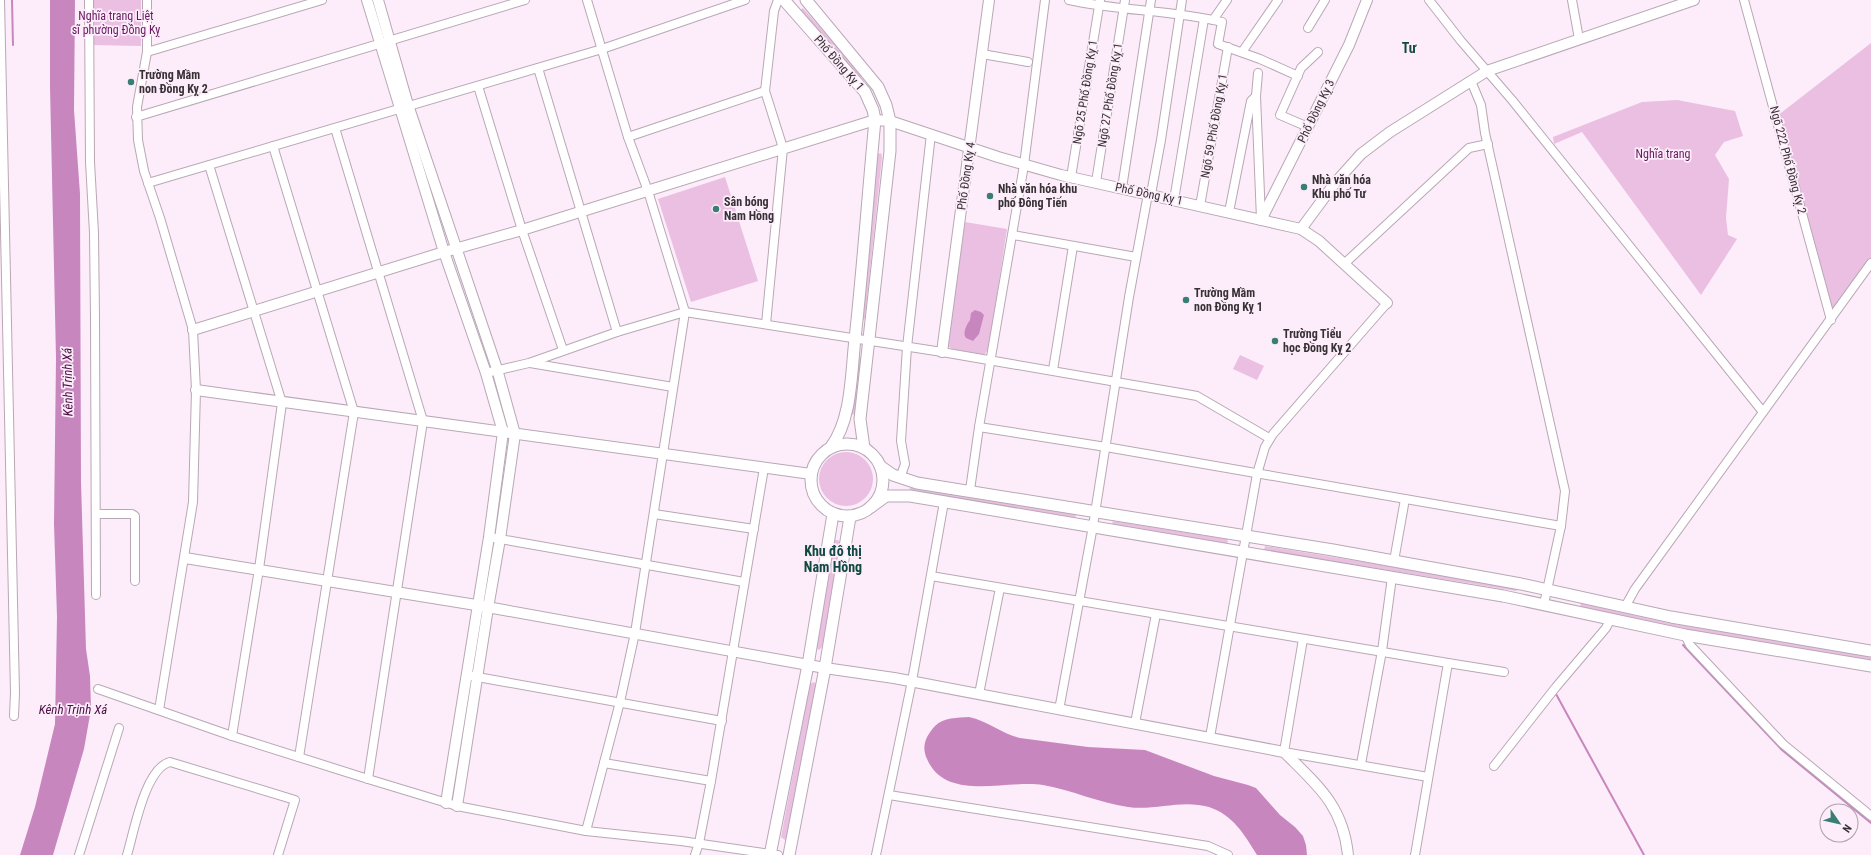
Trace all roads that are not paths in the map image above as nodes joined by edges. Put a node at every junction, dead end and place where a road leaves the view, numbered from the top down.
1 (0, 0) edge
2 (89, 0) edge
3 (147, 0) edge
4 (322, 0) edge
5 (367, 0) edge
6 (378, 0) edge
7 (525, 0) edge
8 (587, 0) edge
9 (745, 0) edge
10 (778, 0) edge
11 (784, 0) edge
12 (806, 0) edge
13 (989, 0) edge
14 (1045, 0) edge
15 (1072, 0) edge
16 (1151, 0) edge
17 (1182, 0) edge
18 (1227, 0) edge
19 (1278, 0) edge
20 (1325, 0) edge
21 (1367, 0) edge
22 (1429, 0) edge
23 (1572, 0) edge
24 (1694, 0) edge
25 (1744, 0) edge
26 (1099, 3) edge
27 (1124, 4) edge
28 (1150, 10) junction
29 (1178, 15) junction
30 (1204, 19) junction
31 (1213, 20) junction
32 (1308, 28) dead end
33 (1579, 39) junction
34 (385, 43) junction
35 (1228, 47) junction
36 (1, 48) edge
37 (602, 49) junction
38 (147, 52) junction
39 (1242, 52) junction
40 (1318, 52) dead end
41 (982, 54) junction
42 (1028, 62) dead end
43 (538, 68) junction
44 (1487, 71) junction
45 (1258, 73) dead end
46 (1298, 76) junction
47 (1471, 81) junction
48 (478, 86) junction
49 (764, 91) junction
50 (1256, 96) junction
51 (1, 101) edge
52 (404, 107) junction
53 (136, 117) junction
54 (875, 120) junction
55 (890, 121) junction
56 (335, 128) junction
57 (1308, 128) junction
58 (931, 134) junction
59 (628, 137) junction
60 (1488, 144) junction
61 (273, 146) junction
62 (969, 147) junction
63 (783, 148) junction
64 (210, 165) junction
65 (1024, 165) junction
66 (1071, 177) junction
67 (1096, 182) junction
68 (148, 183) junction
69 (1122, 188) junction
70 (2, 189) edge
71 (648, 191) junction
72 (1150, 194) junction
73 (1174, 200) junction
74 (1200, 206) junction
75 (582, 212) junction
76 (1229, 212) junction
77 (1261, 220) junction
78 (1301, 229) junction
79 (522, 230) junction
80 (1013, 235) junction
81 (1073, 246) junction
82 (456, 249) junction
83 (444, 252) junction
84 (1136, 257) junction
85 (1344, 264) junction
86 (1871, 264) edge
87 (379, 274) junction
88 (318, 293) junction
89 (1387, 303) joint
90 (255, 311) junction
91 (685, 312) junction
92 (1831, 320) junction
93 (766, 324) junction
94 (193, 330) junction
95 (617, 332) junction
96 (855, 340) junction
97 (870, 342) junction
98 (907, 347) junction
99 (563, 350) junction
100 (942, 352) junction
101 (991, 361) junction
102 (529, 363) junction
103 (497, 369) junction
104 (1053, 370) junction
105 (486, 373) junction
106 (1116, 381) junction
107 (4, 382) edge
108 (673, 387) junction
109 (196, 390) junction
110 (282, 402) junction
111 (354, 412) junction
112 (1763, 412) junction
113 (423, 421) junction
114 (979, 427) junction
115 (502, 432) junction
116 (515, 434) junction
117 (1269, 438) junction
118 (832, 447) junction
119 (1106, 447) junction
120 (864, 448) junction
121 (664, 453) junction
122 (880, 466) junction
123 (764, 468) junction
124 (811, 474) junction
125 (1257, 474) junction
126 (900, 478) junction
127 (970, 490) junction
128 (1406, 499) junction
129 (944, 502) junction
130 (871, 507) junction
131 (1095, 512) junction
132 (96, 514) junction
133 (654, 514) junction
134 (833, 514) junction
135 (850, 517) junction
136 (1093, 526) junction
137 (1561, 526) junction
138 (754, 529) junction
139 (1245, 536) junction
140 (489, 537) junction
141 (500, 539) junction
142 (1243, 551) junction
143 (185, 558) junction
144 (1394, 561) junction
145 (646, 564) junction
146 (259, 569) junction
147 (931, 576) junction
148 (1392, 576) junction
149 (135, 581) dead end
150 (328, 582) junction
151 (744, 582) junction
152 (1000, 588) junction
153 (1547, 590) junction
154 (398, 593) junction
155 (96, 595) dead end
156 (1080, 601) junction
157 (1544, 604) junction
158 (476, 605) junction
159 (1625, 607) junction
160 (488, 608) junction
161 (1156, 614) junction
162 (1610, 620) junction
163 (1230, 626) junction
164 (636, 633) junction
165 (1685, 636) junction
166 (1303, 639) junction
167 (734, 650) junction
168 (1382, 651) junction
169 (1871, 651) edge
170 (1448, 663) junction
171 (808, 665) junction
172 (1871, 666) edge
173 (825, 668) junction
174 (1504, 672) dead end
175 (466, 675) junction
176 (478, 677) junction
177 (912, 681) junction
178 (98, 689) dead end
179 (979, 694) junction
180 (620, 702) junction
181 (159, 710) junction
182 (1059, 710) junction
183 (14, 716) dead end
184 (722, 721) junction
185 (1135, 723) junction
186 (119, 728) dead end
187 (232, 736) junction
188 (1210, 737) junction
189 (1284, 752) junction
190 (1305, 755) junction
191 (299, 757) junction
192 (604, 763) junction
193 (1360, 764) junction
194 (1494, 766) dead end
195 (1300, 768) junction
196 (1428, 777) junction
197 (368, 780) junction
198 (711, 781) junction
199 (889, 795) junction
200 (446, 803) junction
201 (457, 806) junction
202 (1871, 816) edge
203 (586, 831) junction
204 (699, 843) junction
205 (79, 855) edge
206 (127, 855) edge
207 (278, 855) edge
208 (695, 855) edge
209 (773, 855) edge
210 (789, 855) edge
211 (876, 855) edge
212 (1228, 855) edge
213 (1348, 855) edge
214 (1415, 855) edge

1 - 36 street
2 - 132 street
3 - 38 street
4 - 38 street
5 - 34 street
6 - 34 street
7 - 34 street
8 - 37 street
9 - 37 street
10 - 49 street
11 - 54 main road, Phố Đồng Kỵ 1
12 - 55 main road, Phố Đồng Kỵ 1
13 - 41 street, Phố Đồng Kỵ 4
14 - 65 street
15 - 26 street
16 - 28 street
17 - 29 street
18 - 31 street
19 - 39 street
20 - 32 street
21 - 57 street, Phố Đồng Kỵ 3
22 - 44 street
23 - 33 street
24 - 33 street
25 - 92 street, Ngõ 222 Phố Đồng Kỵ 2
26 - 27 street
26 - 66 street, Ngõ 25 Phố Đồng Kỵ 1
27 - 28 street
27 - 67 street, Ngõ 27 Phố Đồng Kỵ 1
28 - 29 street
28 - 69 street
29 - 30 street
29 - 72 street
30 - 31 street
30 - 73 street
31 - 35 street
33 - 44 street
34 - 52 street
34 - 53 street
35 - 39 street
35 - 74 street, Ngõ 59 Phố Đồng Kỵ 1
36 - 51 street
37 - 43 street
37 - 59 street
38 - 53 street
39 - 46 street
40 - 46 street
41 - 42 street
41 - 62 street, Phố Đồng Kỵ 4
43 - 48 street
43 - 75 street
44 - 47 street
44 - 112 street
45 - 50 street
46 - 57 street
47 - 60 street
47 - 78 street
48 - 52 street
48 - 79 street
49 - 59 street
49 - 63 street
50 - 76 street
50 - 77 street
51 - 70 street
52 - 56 street
52 - 82 street
52 - 83 street
53 - 68 street
54 - 55 street, Phố Đồng Kỵ 1
54 - 63 street
54 - 96 main road
55 - 58 street, Phố Đồng Kỵ 1
55 - 97 main road
56 - 61 street
56 - 87 street
57 - 77 street, Phố Đồng Kỵ 3
58 - 62 street, Phố Đồng Kỵ 1
58 - 98 street
59 - 71 street
60 - 85 street
60 - 137 street
61 - 64 street
61 - 88 street
62 - 65 street, Phố Đồng Kỵ 1
62 - 100 street, Phố Đồng Kỵ 4
63 - 71 street
63 - 93 street
64 - 68 street
64 - 90 street
65 - 66 street, Phố Đồng Kỵ 1
65 - 80 street
66 - 67 street, Phố Đồng Kỵ 1
67 - 69 street, Phố Đồng Kỵ 1
68 - 94 street
69 - 72 street, Phố Đồng Kỵ 1
70 - 107 street
71 - 75 street
71 - 91 street
72 - 73 street, Phố Đồng Kỵ 1
72 - 84 street
73 - 74 street, Phố Đồng Kỵ 1
74 - 76 street, Phố Đồng Kỵ 1
75 - 79 street
75 - 95 street
76 - 77 street, Phố Đồng Kỵ 1
77 - 78 street, Phố Đồng Kỵ 1
78 - 85 street, Phố Đồng Kỵ 1
79 - 82 street
79 - 99 street
80 - 81 street
80 - 101 street
81 - 84 street
81 - 104 street
82 - 83 street
82 - 103 street
83 - 87 street
83 - 105 street
84 - 106 street
85 - 89 street, Phố Đồng Kỵ 1
86 - 92 street
87 - 88 street
87 - 113 street
88 - 90 street
88 - 111 street
89 - 117 street
90 - 94 street
90 - 110 street
91 - 93 street
91 - 95 street
91 - 108 street
92 - 112 street
93 - 96 street
94 - 109 street
95 - 99 street
96 - 97 street
96 - 118 main road
97 - 98 street
97 - 120 main road
98 - 100 street
98 - 126 street
99 - 102 street
100 - 101 street
101 - 104 street
101 - 114 street
102 - 103 street
102 - 108 street
103 - 105 street
103 - 116 street
104 - 106 street
105 - 115 street
106 - 117 street
106 - 119 street
107 - 183 street
108 - 121 street
109 - 110 street
109 - 143 street
110 - 111 street
110 - 146 street
111 - 113 street
111 - 150 street
112 - 159 street
113 - 115 street
113 - 154 street
114 - 119 street
114 - 127 street
115 - 116 street
115 - 140 street
116 - 121 street
116 - 141 street
117 - 125 street
118 - 120 main road
118 - 124 main road
119 - 125 street
119 - 131 street
120 - 122 main road
121 - 123 street
121 - 133 street
122 - 126 main road
122 - 130 main road
123 - 124 street
123 - 138 street
124 - 134 main road
125 - 128 street
125 - 139 street
126 - 127 main road
127 - 131 main road
128 - 137 street
128 - 144 street
129 - 130 main road
129 - 136 main road
129 - 147 street
130 - 135 main road
131 - 136 street
131 - 139 main road
132 - 149 street
132 - 155 street
133 - 138 street
133 - 145 street
134 - 135 main road
134 - 171 main road
135 - 173 main road
136 - 142 main road
136 - 156 street
137 - 153 street
138 - 151 street
139 - 142 street
139 - 144 main road
140 - 141 street
140 - 158 street
141 - 145 street
141 - 160 street
142 - 148 main road
142 - 163 street
143 - 146 street
143 - 181 street
144 - 153 main road
145 - 151 street
145 - 164 street
146 - 150 street
146 - 187 street
147 - 152 street
147 - 177 street
148 - 157 main road
148 - 168 street
150 - 154 street
150 - 191 street
151 - 167 street
152 - 156 street
152 - 179 street
153 - 157 street
153 - 159 main road
154 - 158 street
154 - 197 street
156 - 161 street
156 - 182 street
157 - 162 main road
158 - 160 street
158 - 175 street
159 - 169 main road
160 - 164 street
160 - 176 street
161 - 163 street
161 - 185 street
162 - 165 main road
162 - 194 street
163 - 166 street
163 - 188 street
164 - 167 street
164 - 180 street
165 - 172 main road
165 - 202 street
166 - 168 street
166 - 189 street
167 - 171 street
167 - 184 street
168 - 170 street
168 - 193 street
170 - 174 street
170 - 196 street
171 - 173 street
171 - 209 main road
173 - 177 street
173 - 210 main road
175 - 176 street
175 - 200 street
176 - 180 street
176 - 201 street
177 - 179 street
177 - 199 street
178 - 181 street
179 - 182 street
180 - 184 street
180 - 192 street
181 - 187 street
182 - 185 street
184 - 198 street
185 - 188 street
186 - 205 street
187 - 191 street
188 - 189 street
189 - 190 street
189 - 195 street
190 - 193 street
190 - 195 street
191 - 197 street
192 - 198 street
192 - 203 street
193 - 196 street
195 - 213 street
196 - 214 street
197 - 200 street
198 - 204 street
199 - 211 street
199 - 212 street
200 - 201 street
201 - 203 street
203 - 204 street
204 - 208 street
204 - 209 street
206 - 207 street

